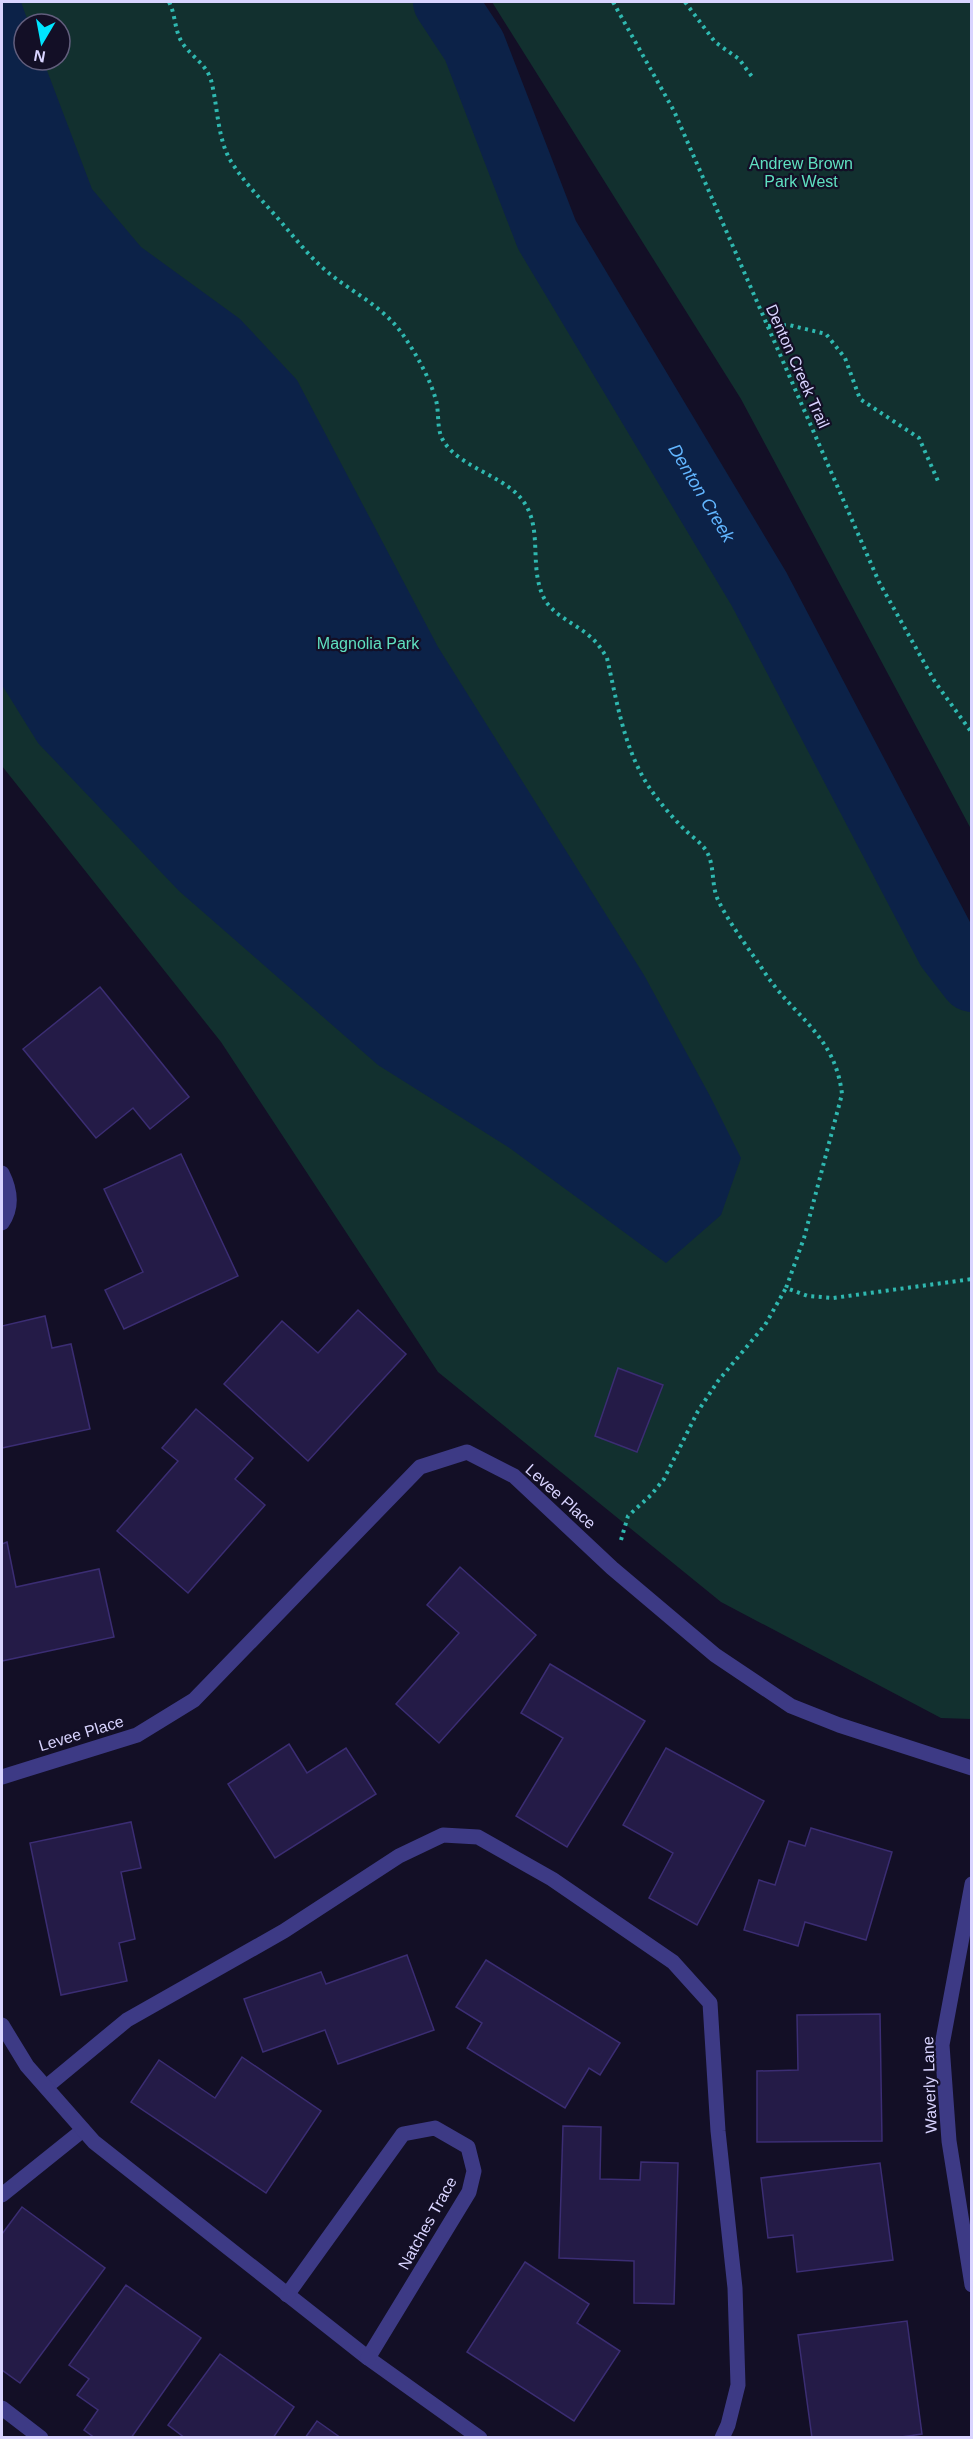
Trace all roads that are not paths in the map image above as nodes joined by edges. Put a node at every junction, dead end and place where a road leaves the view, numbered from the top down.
1 (2, 1173) edge
2 (2, 1223) edge
3 (972, 1768) edge
4 (2, 1777) edge
5 (972, 1884) edge
6 (2, 2025) edge
7 (46, 2087) junction
8 (83, 2130) junction
9 (2, 2195) edge
10 (972, 2285) edge
11 (287, 2295) junction
12 (368, 2358) junction
13 (2, 2408) edge
14 (41, 2438) edge
15 (480, 2438) edge
16 (723, 2438) edge

1 - 2 street
3 - 4 street, Levee Place
5 - 10 street, Waverly Lane
6 - 7 street
7 - 8 street
7 - 16 street
8 - 9 street
8 - 11 street
11 - 12 street
11 - 12 street, Natches Trace
12 - 15 street
13 - 14 street

